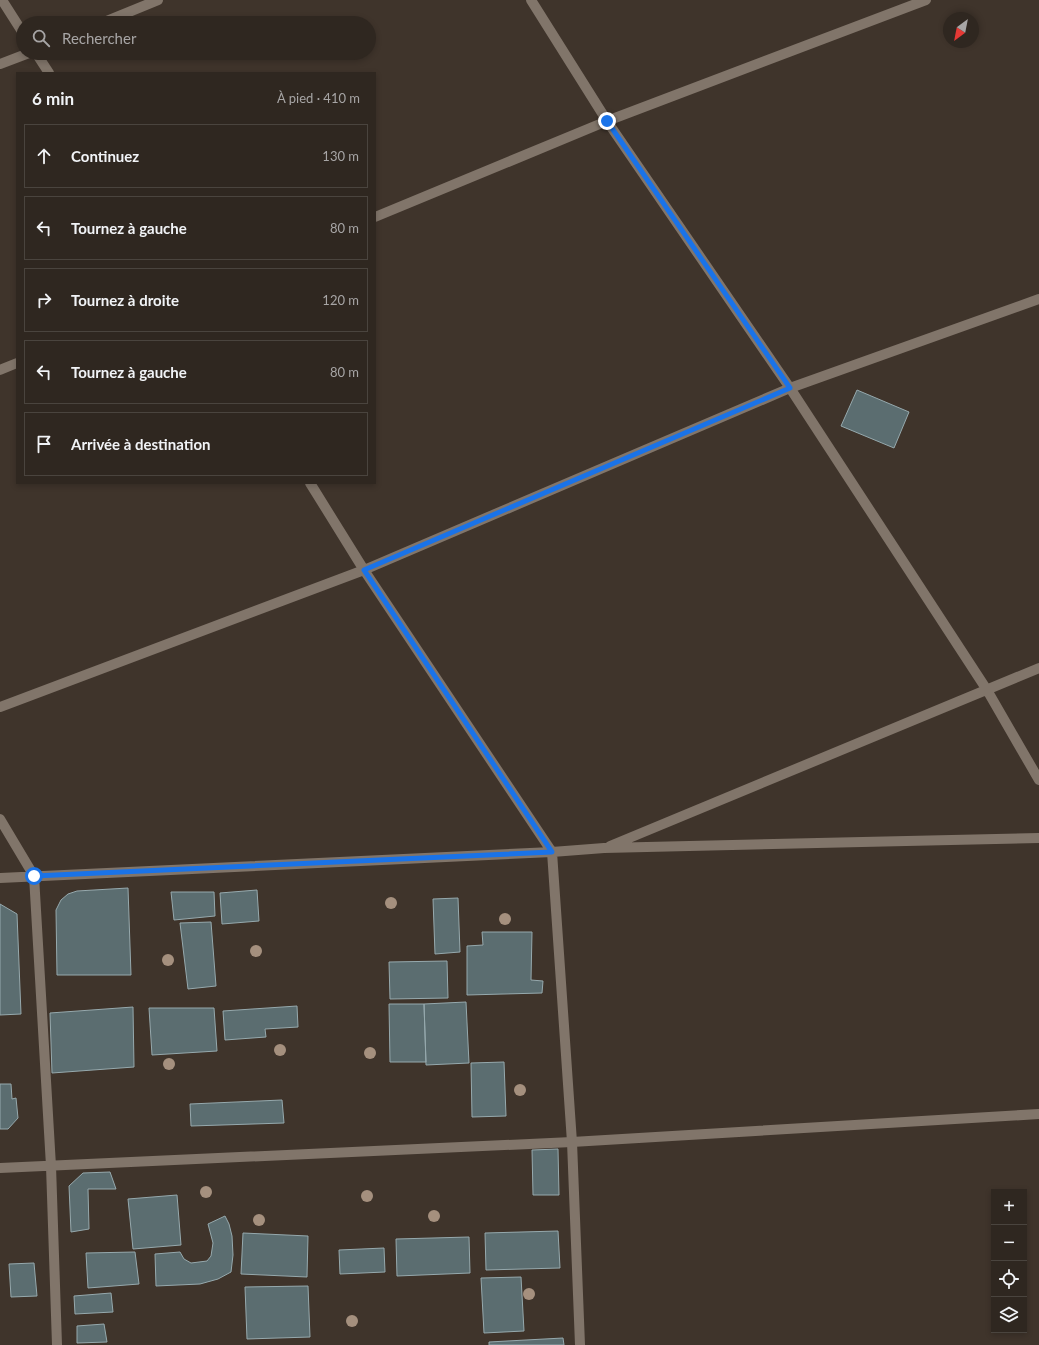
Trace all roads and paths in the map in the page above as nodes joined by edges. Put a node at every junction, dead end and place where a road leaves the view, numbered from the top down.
1 (2, 0) edge
2 (158, 0) edge
3 (531, 0) edge
4 (926, 0) edge
5 (119, 16) edge
6 (16, 22) edge
7 (16, 58) edge
8 (41, 60) edge
9 (0, 64) edge
10 (48, 72) edge
11 (607, 121) junction
12 (376, 217) edge
13 (1039, 299) edge
14 (16, 363) edge
15 (0, 370) edge
16 (790, 388) junction
17 (311, 484) edge
18 (364, 570) junction
19 (1039, 668) edge
20 (987, 690) junction
21 (0, 707) edge
22 (1039, 780) edge
23 (0, 819) edge
24 (1039, 838) edge
25 (604, 848) junction
26 (552, 852) junction
27 (34, 876) junction
28 (0, 878) edge
29 (1039, 1114) edge
30 (572, 1142) junction
31 (50, 1166) junction
32 (0, 1168) edge
33 (57, 1345) edge
34 (580, 1345) edge

1 - 6 street
2 - 5 street
3 - 11 street
4 - 11 street
7 - 9 street
8 - 10 street
11 - 12 street
11 - 16 street
13 - 16 street
14 - 15 street
16 - 18 street
16 - 20 street
17 - 18 street
18 - 21 street
18 - 26 street
19 - 20 street
20 - 22 street
20 - 25 street
23 - 27 street
24 - 25 street
25 - 26 street
26 - 27 street
26 - 30 street
27 - 28 street
27 - 31 street
29 - 30 street
30 - 31 street
30 - 34 street
31 - 32 street
31 - 33 street

